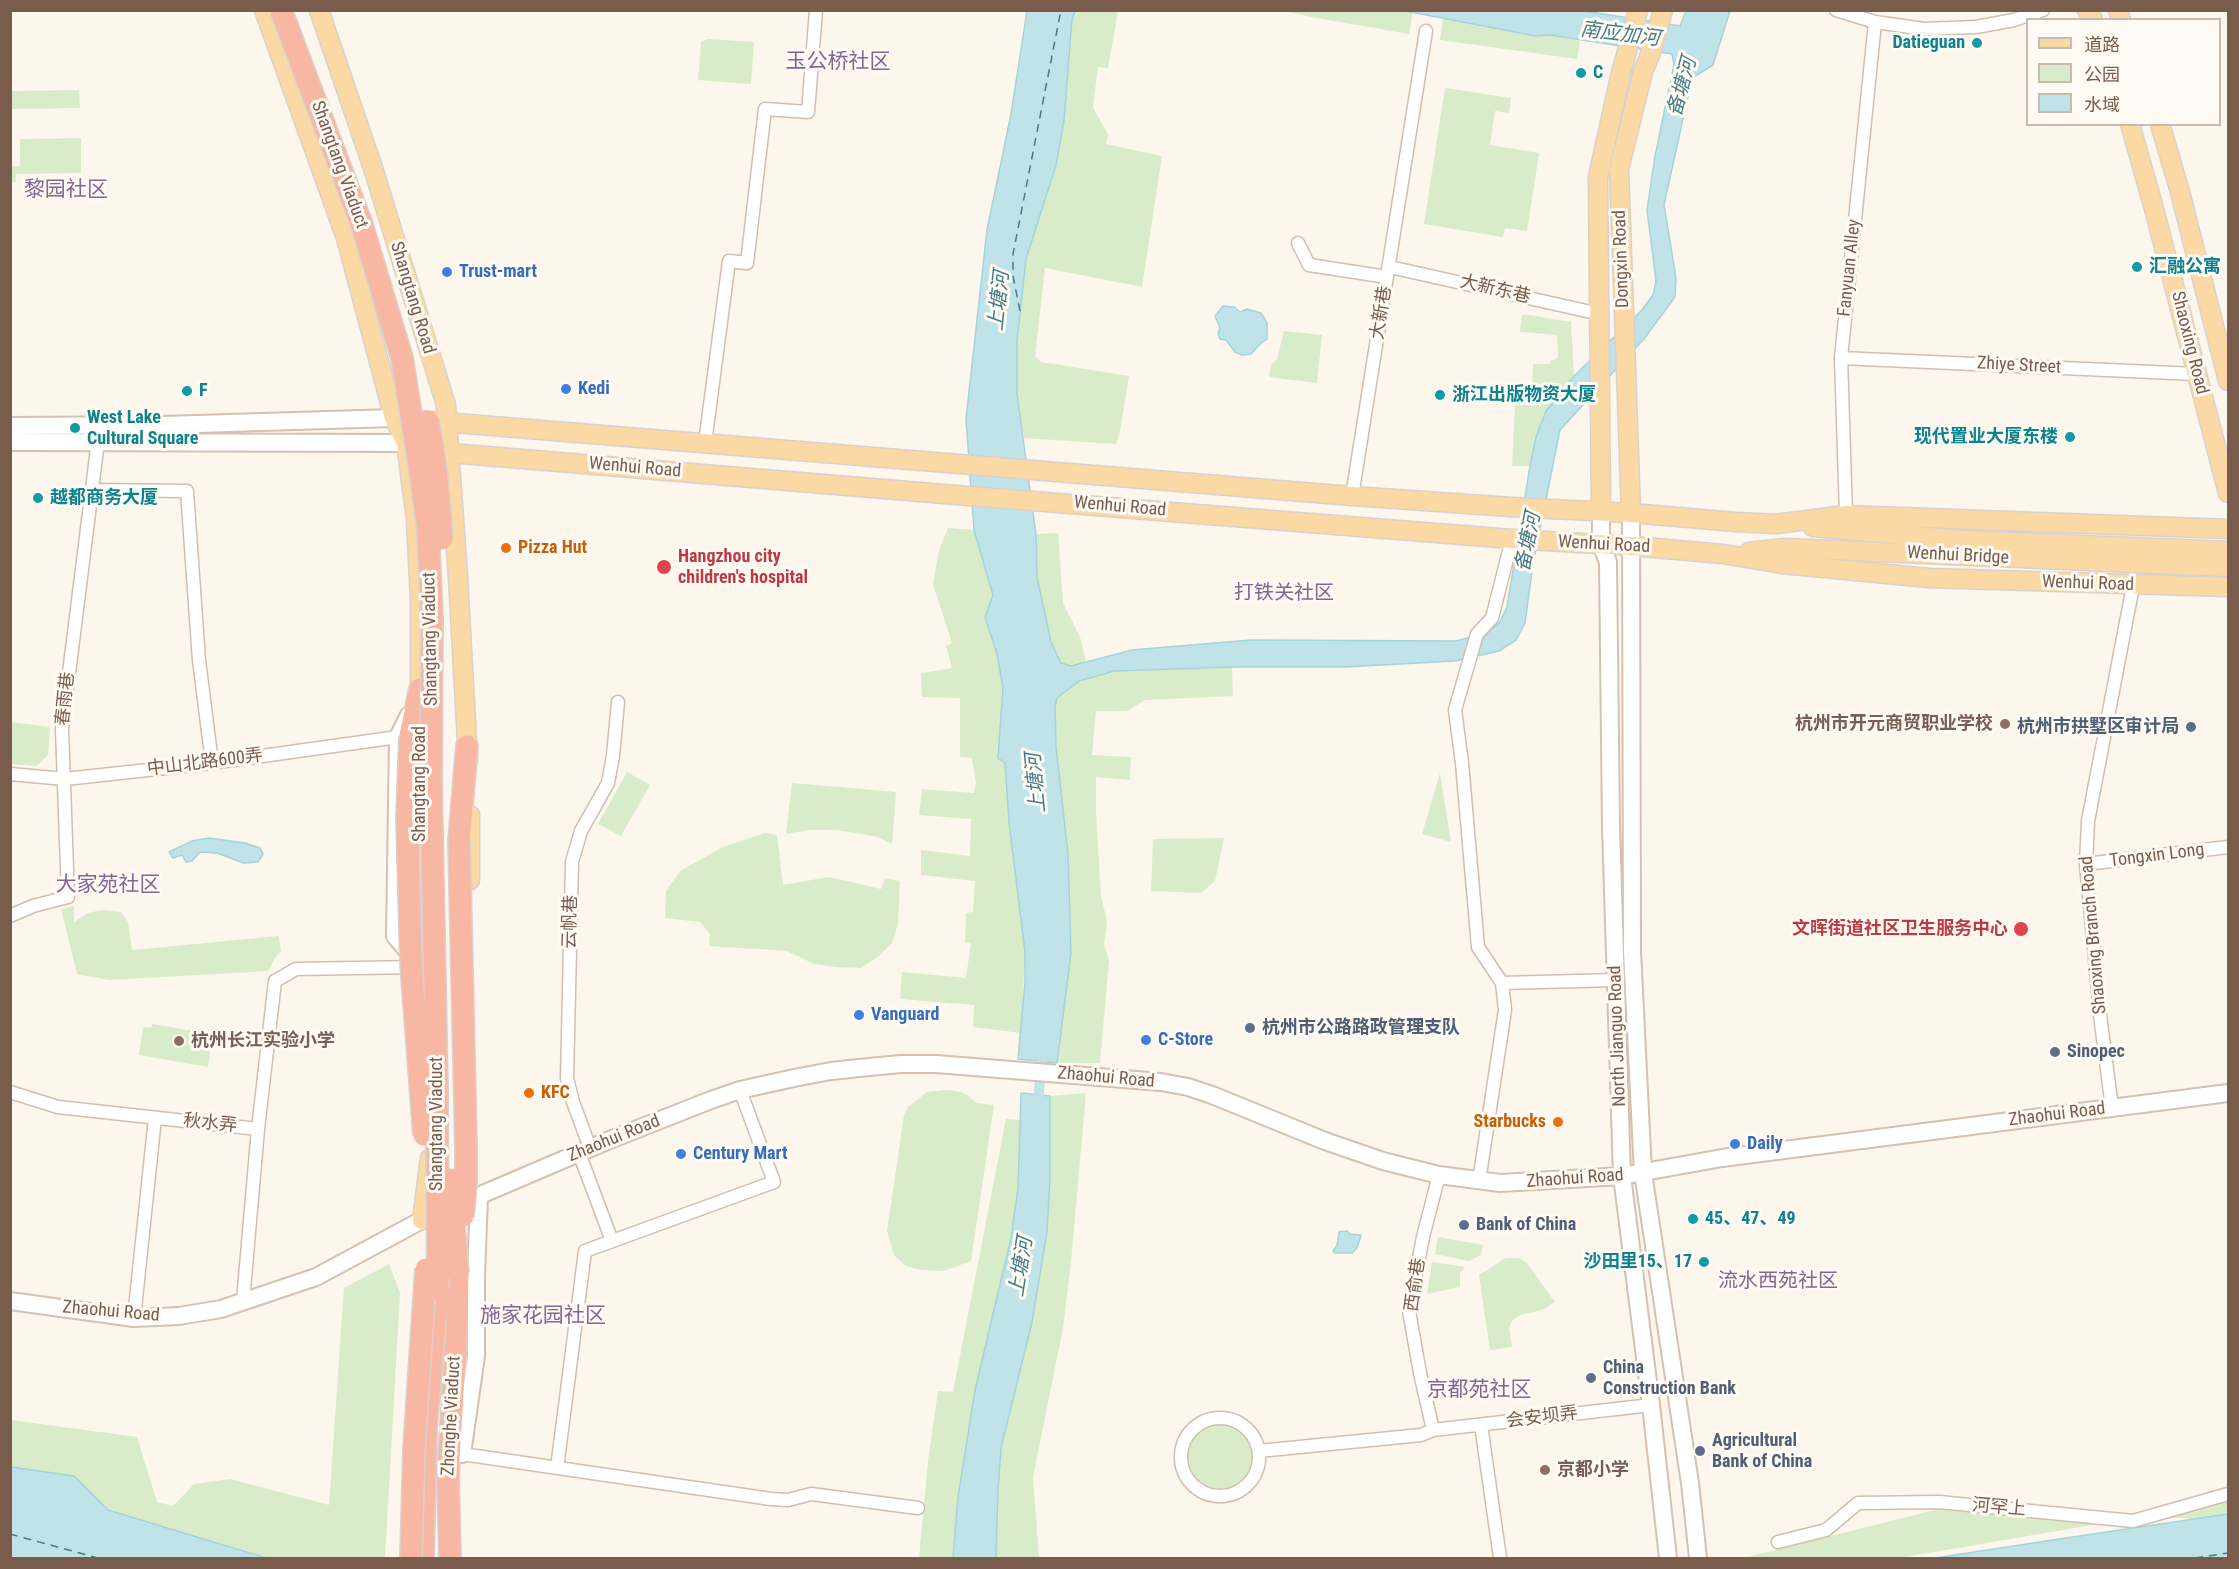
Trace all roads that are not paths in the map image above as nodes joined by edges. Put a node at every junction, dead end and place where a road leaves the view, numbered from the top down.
1 (264, 10) edge
2 (281, 10) edge
3 (296, 10) edge
4 (319, 10) edge
5 (816, 10) edge
6 (1836, 10) edge
7 (2043, 10) edge
8 (1637, 14) edge
9 (1661, 15) edge
10 (1875, 22) junction
11 (1426, 31) dead end
12 (2131, 126) edge
13 (2161, 126) edge
14 (1298, 243) dead end
15 (1388, 272) junction
16 (1600, 314) junction
17 (1841, 358) junction
18 (2196, 374) junction
19 (2229, 381) edge
20 (394, 418) junction
21 (447, 421) junction
22 (10, 426) edge
23 (98, 441) junction
24 (10, 442) edge
25 (406, 442) junction
26 (705, 443) junction
27 (450, 453) junction
28 (92, 490) junction
29 (2229, 493) edge
30 (1352, 496) junction
31 (1601, 511) junction
32 (1631, 513) junction
33 (1846, 515) junction
34 (1776, 524) junction
35 (2229, 529) edge
36 (1512, 539) junction
37 (1601, 545) junction
38 (1631, 546) junction
39 (1961, 548) junction
40 (2229, 551) edge
41 (1723, 554) junction
42 (2229, 567) edge
43 (2133, 586) junction
44 (2229, 587) edge
45 (420, 689) junction
46 (618, 702) dead end
47 (404, 737) junction
48 (467, 746) junction
49 (212, 763) junction
50 (10, 774) edge
51 (65, 779) junction
52 (2229, 847) edge
53 (2086, 864) junction
54 (10, 916) edge
55 (420, 967) junction
56 (1616, 980) junction
57 (1502, 983) junction
58 (740, 1090) junction
59 (10, 1092) edge
60 (2229, 1093) edge
61 (2112, 1108) junction
62 (155, 1118) junction
63 (258, 1129) junction
64 (585, 1150) junction
65 (1643, 1173) junction
66 (1439, 1175) junction
67 (1622, 1176) junction
68 (1479, 1181) junction
69 (479, 1197) junction
70 (459, 1206) junction
71 (422, 1220) junction
72 (612, 1240) junction
73 (458, 1273) junction
74 (438, 1289) junction
75 (10, 1301) edge
76 (243, 1301) junction
77 (134, 1318) junction
78 (423, 1329) junction
79 (1652, 1405) junction
80 (1481, 1425) junction
81 (1433, 1430) junction
82 (1259, 1451) junction
83 (462, 1454) joint
84 (557, 1468) junction
85 (2229, 1494) edge
86 (918, 1508) dead end
87 (1778, 1542) dead end
88 (411, 1558) edge
89 (423, 1558) edge
90 (450, 1558) edge
91 (1500, 1558) edge
92 (1668, 1558) edge
93 (1698, 1558) edge

1 - 20 main road, Shangtang Road
2 - 74 highway, Shangtang Viaduct, bridge
3 - 73 highway, Shangtang Viaduct, bridge
4 - 21 main road, Shangtang Road
5 - 26 street
6 - 10 street
7 - 10 street
8 - 16 main road, Dongxin Road
9 - 32 main road, Dongxin Road
10 - 17 street, Fanyuan Alley
11 - 15 street, 大新巷
12 - 18 main road, Shaoxing Road
13 - 19 main road, Shaoxing Road
14 - 15 street, 大新东巷
15 - 16 street, 大新东巷
15 - 30 street, 大新巷
16 - 31 main road, Dongxin Road
17 - 18 street, Zhiye Street
17 - 33 street, Fanyuan Alley
18 - 29 main road, Shaoxing Road
20 - 21 main road, Wenhui Road
20 - 22 main road, Wenhui Road
20 - 25 main road, Shangtang Road
21 - 26 main road, Wenhui Road
21 - 27 main road, Shangtang Road
23 - 24 main road, Wenhui Road
23 - 25 main road, Wenhui Road
23 - 28 street, 春雨巷
25 - 27 main road, Wenhui Road
25 - 45 main road, Shangtang Road
26 - 30 main road, Wenhui Road
27 - 36 main road, Wenhui Road
27 - 48 main road, Shangtang Road
28 - 49 street
28 - 51 street, 春雨巷
30 - 31 main road, Wenhui Road
31 - 32 main road, Wenhui Road
31 - 37 main road, North Jianguo Road
32 - 34 main road, Wenhui Road
32 - 38 main road, North Jianguo Road
33 - 34 main road, Wenhui Road
33 - 35 main road, Wenhui Road
34 - 39 main road, Wenhui Bridge
36 - 37 main road, Wenhui Road
36 - 57 street
37 - 38 main road, Wenhui Road
37 - 56 main road, North Jianguo Road
38 - 41 main road, Wenhui Road
38 - 65 main road, North Jianguo Road
39 - 40 main road, Wenhui Bridge
39 - 41 main road, Wenhui Bridge
39 - 42 main road, Wenhui Bridge
41 - 43 main road, Wenhui Road
43 - 44 main road, Wenhui Road
43 - 53 street, Shaoxing Branch Road
45 - 47 highway
45 - 55 main road, Shangtang Road
46 - 64 street, 云帆巷
47 - 49 street, 中山北路600弄
47 - 55 main road
47 - 78 highway, bridge
48 - 70 main road, Shangtang Road
48 - 73 highway, bridge
49 - 51 street, 中山北路600弄
50 - 51 street, 中山北路600弄
51 - 54 street, 春雨巷
52 - 53 street, Tongxin Long
53 - 61 street, Shaoxing Branch Road
55 - 63 street, 秋水弄
55 - 71 main road, Shangtang Road
56 - 57 street
56 - 67 main road, North Jianguo Road
57 - 68 street
58 - 64 main road, Zhaohui Road
58 - 66 main road, Zhaohui Road
58 - 72 street
59 - 62 street, 秋水弄
60 - 61 main road, Zhaohui Road
61 - 65 main road, Zhaohui Road
62 - 63 street, 秋水弄
62 - 77 street
63 - 76 street
64 - 69 main road, Zhaohui Road
64 - 72 street, 云帆巷
65 - 67 main road, Zhaohui Road
65 - 93 main road, North Jianguo Road
66 - 68 main road, Zhaohui Road
66 - 81 street, 西俞巷
67 - 68 main road, Zhaohui Road
67 - 79 main road, North Jianguo Road
69 - 70 main road, Zhaohui Road
69 - 83 main road
70 - 71 main road, Zhaohui Road
71 - 76 main road, Zhaohui Road
72 - 84 street
73 - 90 highway, Zhonghe Viaduct
74 - 78 highway, bridge
74 - 89 highway, Zhonghe Viaduct
75 - 77 main road, Zhaohui Road
76 - 77 main road, Zhaohui Road
78 - 88 highway, bridge
79 - 80 street, 会安坝弄
79 - 92 main road, North Jianguo Road
80 - 81 street, 会安坝弄
80 - 91 street
81 - 82 street, 会安坝弄
82 - 82 street
83 - 84 street
84 - 86 street
85 - 87 street, 河罕上

